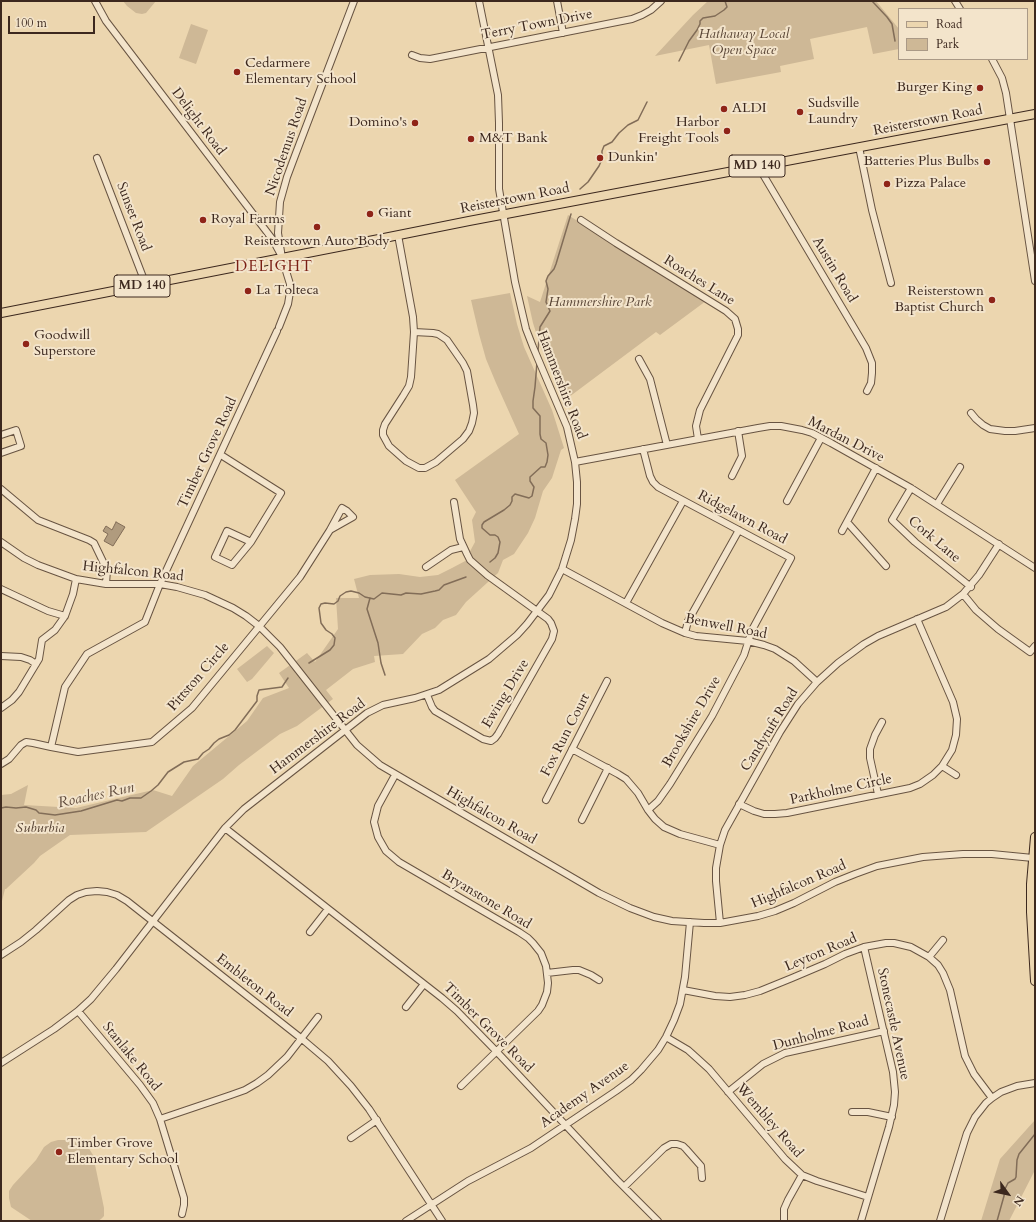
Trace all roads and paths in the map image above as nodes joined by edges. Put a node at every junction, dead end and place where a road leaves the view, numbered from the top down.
1 (95, 1) edge
2 (354, 1) edge
3 (479, 1) edge
4 (557, 1) edge
5 (661, 1) edge
6 (563, 33) junction
7 (488, 47) junction
8 (412, 55) dead end
9 (993, 60) edge
10 (1035, 114) edge
11 (1010, 118) junction
12 (859, 147) junction
13 (97, 158) dead end
14 (758, 166) junction
15 (504, 214) junction
16 (581, 220) dead end
17 (398, 236) junction
18 (282, 258) junction
19 (1035, 281) edge
20 (891, 283) dead end
21 (146, 285) junction
22 (1, 314) edge
23 (414, 332) junction
24 (639, 359) dead end
25 (867, 391) dead end
26 (971, 413) dead end
27 (1035, 428) edge
28 (738, 431) junction
29 (1, 435) edge
30 (698, 438) junction
31 (821, 438) junction
32 (667, 444) junction
33 (643, 449) junction
34 (1, 453) edge
35 (221, 456) junction
36 (575, 462) junction
37 (960, 467) dead end
38 (876, 468) junction
39 (732, 476) dead end
40 (911, 488) junction
41 (1, 489) edge
42 (683, 501) junction
43 (787, 501) dead end
44 (454, 502) dead end
45 (937, 504) junction
46 (847, 522) junction
47 (330, 530) dead end
48 (739, 530) junction
49 (842, 531) dead end
50 (1, 542) edge
51 (251, 542) junction
52 (999, 544) junction
53 (463, 547) junction
54 (886, 566) dead end
55 (1034, 566) edge
56 (426, 567) dead end
57 (562, 569) junction
58 (76, 578) junction
59 (106, 584) junction
60 (160, 584) junction
61 (971, 587) junction
62 (1, 589) edge
63 (963, 594) junction
64 (626, 602) junction
65 (538, 611) junction
66 (65, 616) junction
67 (917, 619) junction
68 (259, 626) junction
69 (685, 633) junction
70 (748, 641) junction
71 (1035, 646) edge
72 (1, 656) edge
73 (36, 664) junction
74 (607, 681) dead end
75 (817, 682) junction
76 (427, 695) junction
77 (1, 708) edge
78 (882, 722) dead end
79 (344, 730) junction
80 (51, 747) junction
81 (572, 749) junction
82 (1, 764) edge
83 (942, 766) junction
84 (608, 768) junction
85 (395, 775) junction
86 (956, 775) dead end
87 (878, 794) junction
88 (546, 800) dead end
89 (739, 804) junction
90 (648, 810) junction
91 (582, 820) dead end
92 (225, 828) junction
93 (1035, 837) edge
94 (720, 845) junction
95 (1033, 858) junction
96 (328, 909) junction
97 (153, 922) junction
98 (690, 922) junction
99 (720, 923) junction
100 (310, 932) dead end
101 (943, 940) dead end
102 (864, 947) junction
103 (1, 955) edge
104 (929, 957) junction
105 (547, 974) junction
106 (599, 980) dead end
107 (1035, 981) edge
108 (424, 984) junction
109 (684, 990) junction
110 (406, 1007) dead end
111 (78, 1011) junction
112 (318, 1017) dead end
113 (884, 1031) junction
114 (666, 1037) junction
115 (302, 1039) junction
116 (497, 1052) junction
117 (1, 1063) edge
118 (1035, 1084) edge
119 (461, 1086) dead end
120 (728, 1092) junction
121 (992, 1098) junction
122 (852, 1112) dead end
123 (892, 1117) junction
124 (160, 1119) junction
125 (377, 1120) junction
126 (565, 1125) junction
127 (351, 1138) dead end
128 (802, 1175) junction
129 (702, 1178) dead end
130 (624, 1187) junction
131 (868, 1197) junction
132 (431, 1205) junction
133 (182, 1214) dead end
134 (406, 1221) edge
135 (442, 1221) edge
136 (658, 1221) edge
137 (784, 1221) edge
138 (861, 1221) edge
139 (940, 1221) edge

1 - 18 street, Delight Road
2 - 18 street, Nicodemus Road
3 - 7 street, Hammershire Road
4 - 6 street
5 - 6 street, Terry Town Drive
6 - 7 street, Terry Town Drive
7 - 8 street, Terry Town Drive
7 - 15 street, Hammershire Road
9 - 11 street
10 - 11 main road, Reisterstown Road / MD 140
11 - 12 main road, Reisterstown Road / MD 140
11 - 19 street
12 - 14 main road, Reisterstown Road / MD 140
12 - 20 street
13 - 21 street, Sunset Road
14 - 15 main road, Reisterstown Road / MD 140
14 - 25 street, Austin Road
15 - 17 main road, Reisterstown Road / MD 140
15 - 36 street, Hammershire Road
16 - 30 street, Roaches Lane
17 - 18 main road, Reisterstown Road / MD 140
17 - 23 street
18 - 21 main road, Reisterstown Road / MD 140
18 - 35 street, Timber Grove Road
21 - 22 main road, Reisterstown Road / MD 140
23 - 23 street
24 - 32 street
26 - 27 street
28 - 30 street, Mardan Drive
28 - 31 street, Mardan Drive
28 - 39 street
29 - 34 street
30 - 32 street, Mardan Drive
31 - 38 street, Mardan Drive
31 - 43 street
32 - 33 street, Mardan Drive
33 - 36 street, Mardan Drive
33 - 42 street, Ridgelawn Road
35 - 51 street
35 - 60 street, Timber Grove Road
36 - 57 street, Hammershire Road
37 - 45 street
38 - 40 street, Mardan Drive
38 - 46 street
40 - 45 street, Mardan Drive
40 - 61 street, Cork Lane
41 - 59 street
42 - 48 street, Ridgelawn Road
42 - 64 street
44 - 53 street
45 - 52 street, Mardan Drive
46 - 49 street
46 - 54 street
47 - 68 street, Pittston Circle
48 - 69 street
48 - 70 street, Ridgelawn Road
50 - 58 street, Highfalcon Road
51 - 51 street
52 - 55 street, Mardan Drive
52 - 61 street, Candytuft Road
53 - 56 street
53 - 65 street
57 - 64 street, Benwell Road
57 - 65 street, Hammershire Road
58 - 59 street, Highfalcon Road
58 - 66 street
59 - 60 street, Highfalcon Road
60 - 68 street, Highfalcon Road
60 - 80 street
61 - 63 street, Candytuft Road
62 - 66 street
63 - 67 street, Candytuft Road
63 - 71 street
64 - 69 street, Benwell Road
65 - 76 street, Hammershire Road
65 - 76 street, Ewing Drive
66 - 73 street
67 - 75 street, Candytuft Road
67 - 83 street, Parkholme Circle
68 - 79 street, Highfalcon Road
68 - 80 street, Pittston Circle
69 - 70 street, Benwell Road
70 - 75 street, Benwell Road
70 - 90 street, Brookshire Drive
72 - 73 street
73 - 77 street
74 - 81 street, Fox Run Court
75 - 89 street, Candytuft Road
76 - 79 street, Hammershire Road
78 - 87 street
79 - 85 street, Highfalcon Road
79 - 92 street, Hammershire Road
80 - 82 street, Pittston Circle
81 - 84 street
81 - 88 street, Fox Run Court
83 - 86 street
83 - 87 street, Parkholme Circle
84 - 90 street
84 - 91 street
85 - 98 street, Highfalcon Road
85 - 105 street, Bryanstone Road
87 - 89 street, Parkholme Circle
89 - 94 street, Candytuft Road
90 - 94 street
92 - 96 street, Timber Grove Road
92 - 97 street, Hammershire Road
93 - 95 main road
94 - 99 street, Candytuft Road
95 - 99 street, Highfalcon Road
95 - 107 main road
96 - 100 street
96 - 108 street, Timber Grove Road
97 - 103 street, Embleton Road
97 - 111 street, Hammershire Road
97 - 115 street, Embleton Road
98 - 99 street, Highfalcon Road
98 - 109 street, Academy Avenue
101 - 104 street
102 - 104 street, Leyton Road
102 - 109 street, Leyton Road
102 - 113 street, Stonecastle Avenue
104 - 121 street, Leyton Road
105 - 106 street
105 - 116 street, Bryanstone Road
108 - 110 street
108 - 116 street, Timber Grove Road
109 - 114 street, Academy Avenue
111 - 117 street, Hammershire Road
111 - 124 street, Stanlake Road
112 - 115 street
113 - 120 street, Dunholme Road
113 - 123 street, Stonecastle Avenue
114 - 120 street, Wembley Road
114 - 126 street, Academy Avenue
115 - 124 street
115 - 125 street, Embleton Road
116 - 119 street, Bryanstone Road
116 - 126 street, Timber Grove Road
118 - 121 street
120 - 128 street, Wembley Road
121 - 139 street
122 - 123 street
123 - 131 street, Stonecastle Avenue
124 - 133 street, Stanlake Road
125 - 127 street
125 - 132 street, Embleton Road
126 - 130 street, Timber Grove Road
126 - 132 street, Academy Avenue
128 - 131 street, Wembley Road
128 - 137 street
129 - 130 street
130 - 136 street, Timber Grove Road
131 - 138 street, Stonecastle Avenue
132 - 134 street, Academy Avenue
132 - 135 street, Embleton Road

